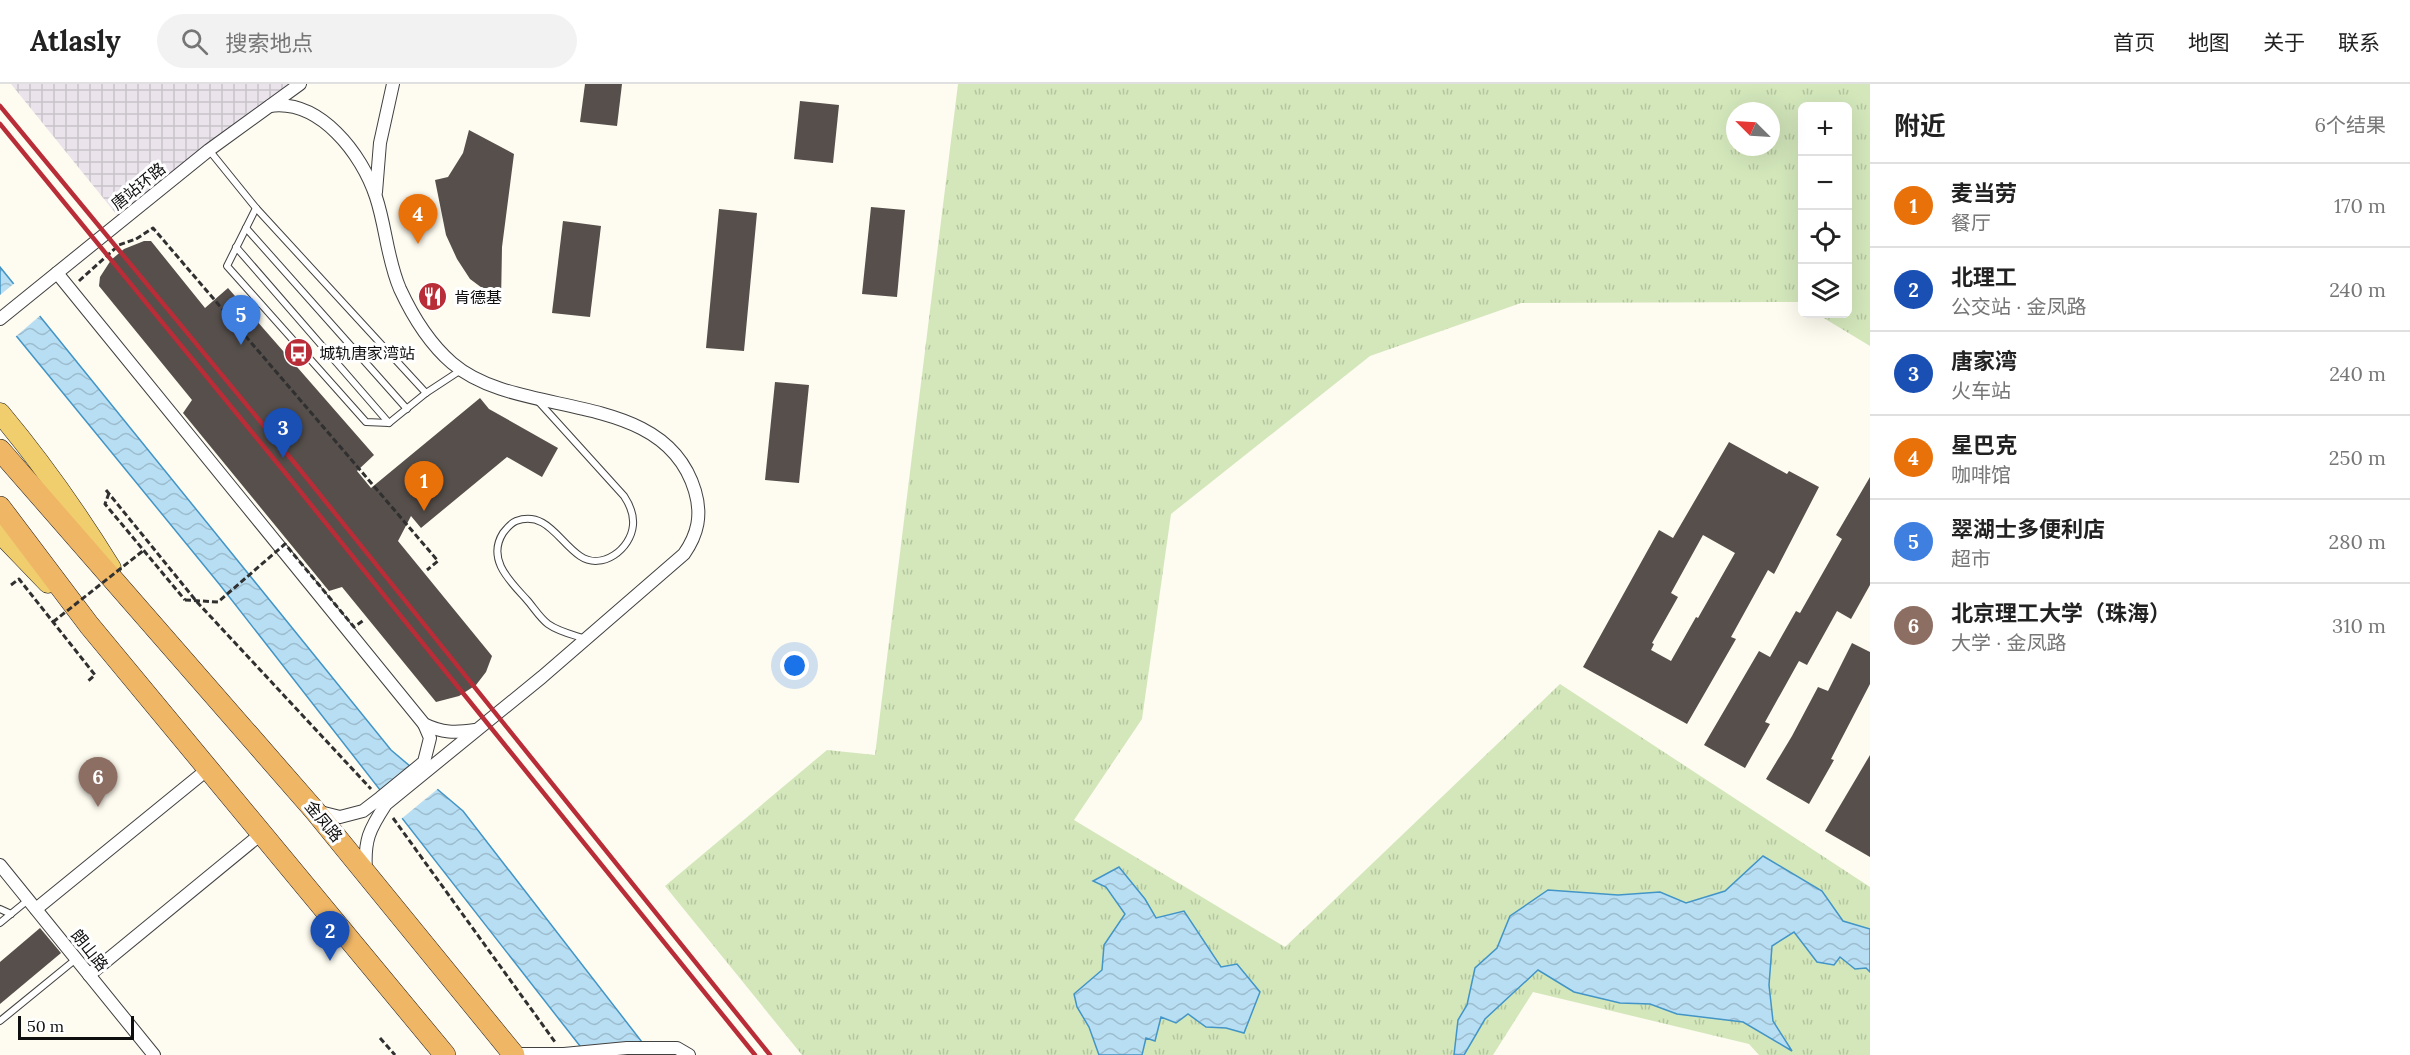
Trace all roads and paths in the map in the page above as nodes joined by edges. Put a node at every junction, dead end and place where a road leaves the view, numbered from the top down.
1 (300, 84) edge
2 (393, 84) edge
3 (270, 106) junction
4 (209, 150) junction
5 (376, 196) junction
6 (256, 208) junction
7 (246, 228) junction
8 (236, 247) junction
9 (57, 273) junction
10 (80, 283) dead end
11 (0, 319) edge
12 (461, 370) junction
13 (426, 393) junction
14 (535, 397) junction
15 (407, 409) junction
16 (0, 413) edge
17 (389, 423) junction
18 (0, 450) edge
19 (0, 507) edge
20 (0, 533) edge
21 (280, 547) junction
22 (144, 550) junction
23 (427, 570) dead end
24 (11, 585) dead end
25 (127, 593) junction
26 (197, 602) junction
27 (364, 620) dead end
28 (53, 622) junction
29 (89, 625) junction
30 (587, 639) junction
31 (88, 681) dead end
32 (424, 724) junction
33 (476, 730) junction
34 (428, 765) junction
35 (208, 769) junction
36 (379, 798) junction
37 (315, 811) junction
38 (393, 817) dead end
39 (261, 834) junction
40 (0, 865) edge
41 (366, 873) junction
42 (32, 904) junction
43 (0, 909) edge
44 (11, 914) junction
45 (0, 923) edge
46 (76, 959) junction
47 (89, 975) junction
48 (0, 1021) edge
49 (380, 1038) dead end
50 (514, 1054) edge
51 (569, 1054) edge
52 (154, 1055) edge
53 (394, 1055) edge
54 (445, 1055) edge
55 (689, 1055) edge

1 - 3 street, 唐站环路
2 - 5 street
3 - 4 street, 唐站环路
3 - 5 street
4 - 6 lane
4 - 9 street, 唐站环路
5 - 12 street
6 - 7 lane
6 - 13 lane
7 - 8 lane
7 - 15 lane
8 - 17 lane
8 - 17 lane
9 - 11 street, 唐站环路
9 - 21 street
10 - 23 path
12 - 13 lane
12 - 14 street
13 - 15 lane
14 - 30 street
14 - 30 lane
15 - 17 lane
16 - 25 main road
18 - 25 highway, 金凤路
19 - 29 highway
20 - 29 main road
21 - 26 path, bridge
21 - 27 path, bridge
21 - 32 street
22 - 26 path, bridge
22 - 26 path
22 - 28 path, bridge
24 - 28 path
25 - 37 highway, 金凤路
26 - 36 path
28 - 31 path
29 - 35 highway
30 - 33 street
32 - 33 street
32 - 34 street
33 - 34 street
34 - 36 street
35 - 39 highway
35 - 42 street
36 - 37 street
36 - 41 street
37 - 41 highway, 金凤路
38 - 51 path
39 - 47 street
39 - 54 highway
40 - 42 street, 朗山路
41 - 50 highway, 金凤路
42 - 44 lane
42 - 46 street, 朗山路
43 - 44 lane
44 - 45 lane
46 - 47 street, 朗山路
46 - 48 lane
47 - 52 street, 朗山路
49 - 53 path
50 - 51 street
51 - 55 street

